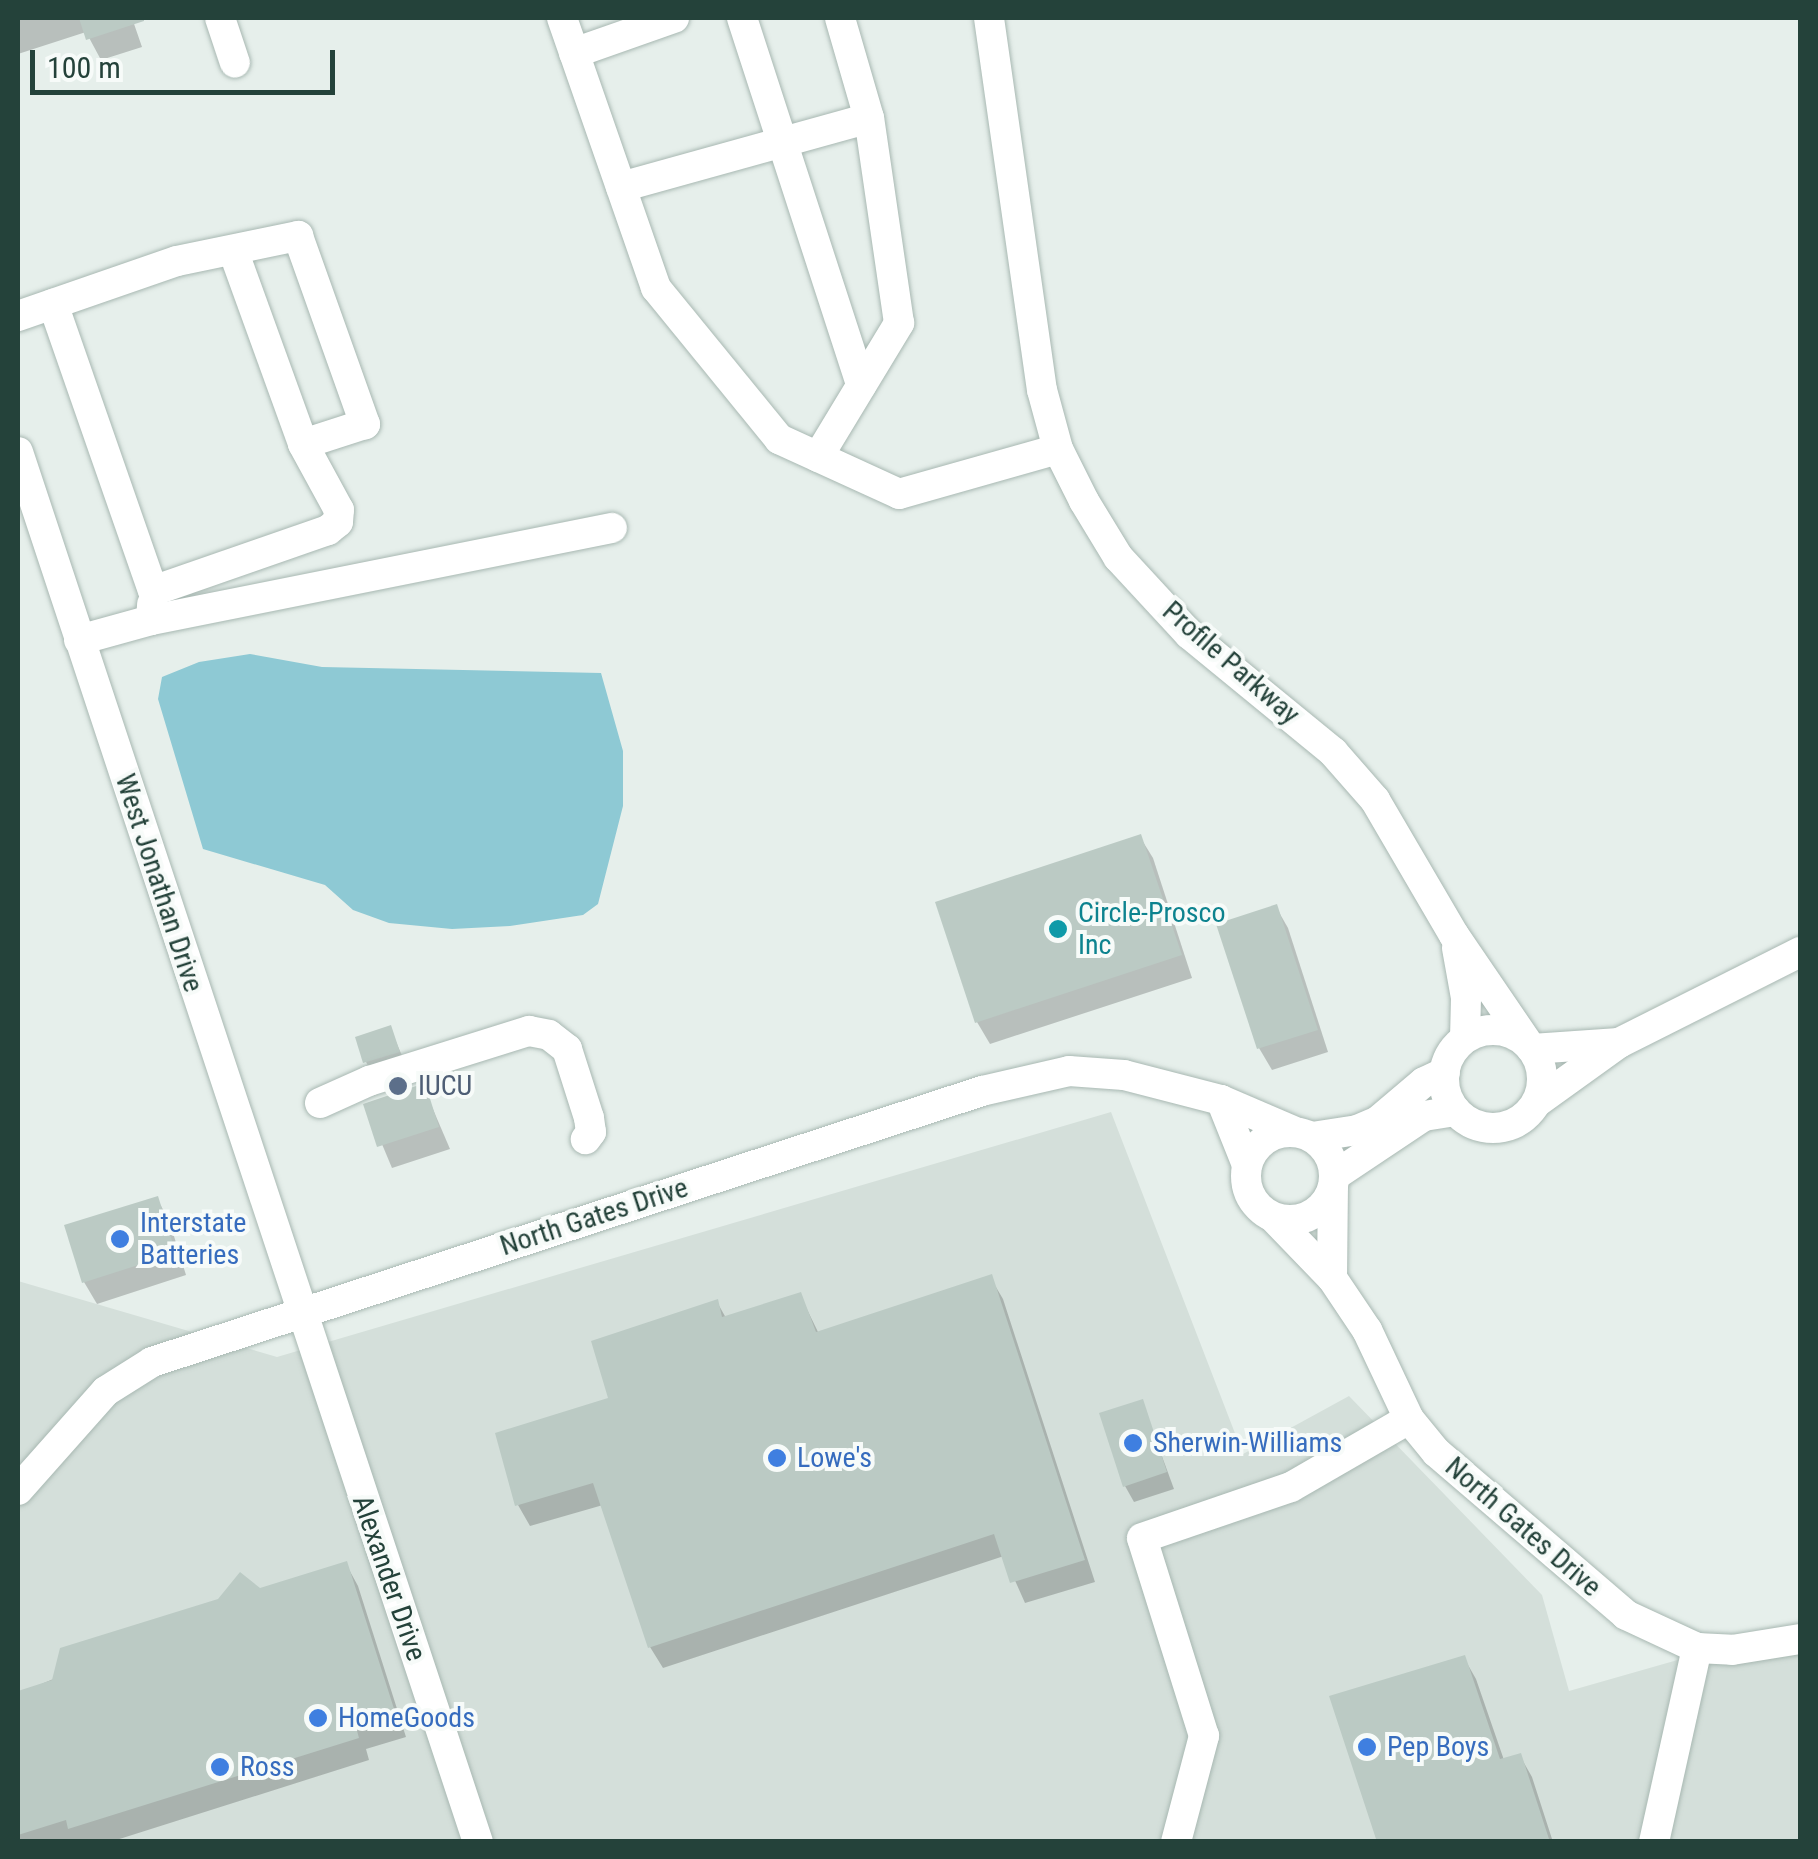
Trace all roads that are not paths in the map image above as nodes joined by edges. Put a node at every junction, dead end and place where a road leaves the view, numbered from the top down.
1 (220, 18) edge
2 (562, 18) edge
3 (674, 18) edge
4 (742, 18) edge
5 (840, 18) edge
6 (989, 18) edge
7 (574, 54) junction
8 (235, 63) dead end
9 (869, 118) junction
10 (782, 142) junction
11 (621, 187) junction
12 (234, 253) junction
13 (53, 304) junction
14 (18, 316) edge
15 (861, 386) junction
16 (303, 444) junction
17 (1058, 449) junction
18 (18, 452) edge
19 (818, 457) junction
20 (612, 528) dead end
21 (152, 606) junction
22 (79, 640) junction
23 (1454, 935) junction
24 (1800, 952) edge
25 (1465, 1038) junction
26 (1619, 1043) junction
27 (1529, 1045) junction
28 (1445, 1072) junction
29 (1222, 1100) junction
30 (320, 1102) dead end
31 (1537, 1102) junction
32 (1456, 1111) junction
33 (1302, 1134) junction
34 (586, 1139) dead end
35 (1246, 1165) junction
36 (1334, 1182) junction
37 (1274, 1218) junction
38 (1332, 1278) junction
39 (306, 1313) junction
40 (1409, 1419) junction
41 (18, 1490) edge
42 (1800, 1639) edge
43 (1697, 1648) junction
44 (478, 1842) edge
45 (1176, 1842) edge
46 (1654, 1842) edge

1 - 8 street
2 - 7 street
3 - 7 street
4 - 10 street
5 - 9 street
6 - 17 street, Profile Parkway
7 - 11 street
9 - 10 street
9 - 15 street
10 - 11 street
10 - 15 street
11 - 19 street
12 - 13 street
12 - 16 street
12 - 16 street
13 - 14 street
13 - 21 street
15 - 19 street
16 - 21 street
17 - 19 street
17 - 23 street, Profile Parkway
18 - 22 street, West Jonathan Drive
20 - 21 street
21 - 22 street
22 - 39 street, West Jonathan Drive
23 - 25 street, Profile Parkway
23 - 27 street, Profile Parkway
24 - 26 street
25 - 27 street
25 - 28 street
26 - 27 street
26 - 31 street
27 - 31 street
28 - 32 street
28 - 33 street
29 - 33 street, North Gates Drive
29 - 35 street
29 - 39 street, North Gates Drive
30 - 34 street
31 - 32 street
32 - 36 street
33 - 35 street
33 - 36 street
35 - 37 street
36 - 37 street
36 - 38 street
37 - 38 street, North Gates Drive
38 - 40 street, North Gates Drive
39 - 41 street, North Gates Drive
39 - 44 street, Alexander Drive
40 - 43 street, North Gates Drive
40 - 45 street
42 - 43 street, North Gates Drive
43 - 46 street

